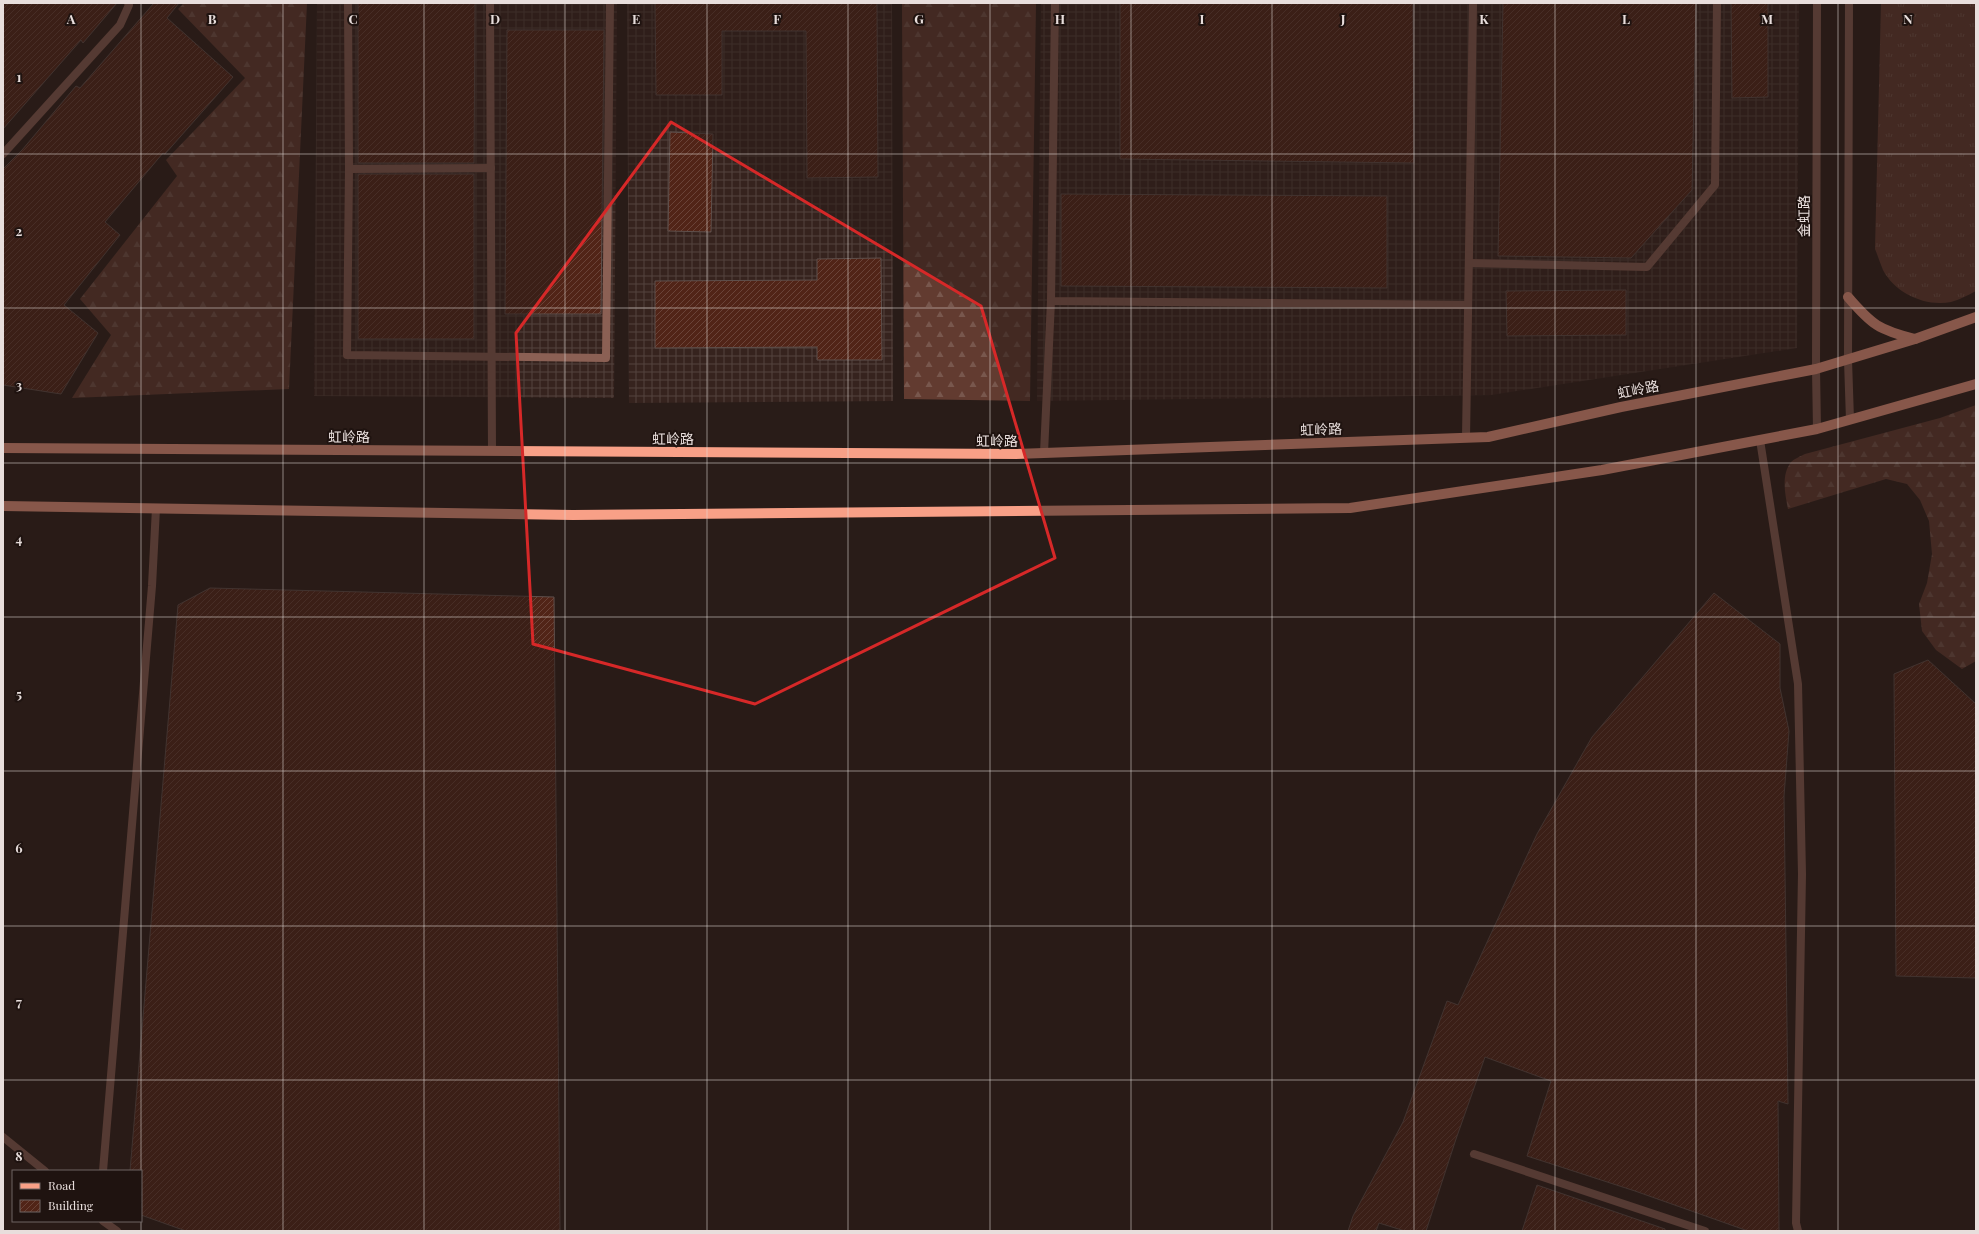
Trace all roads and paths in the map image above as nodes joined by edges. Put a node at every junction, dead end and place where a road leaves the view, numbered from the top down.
1 (128, 3) edge
2 (348, 3) edge
3 (490, 3) edge
4 (610, 3) edge
5 (1055, 3) edge
6 (1473, 3) edge
7 (1717, 3) edge
8 (1817, 3) edge
9 (1849, 3) edge
10 (3, 154) edge
11 (491, 168) junction
12 (349, 169) junction
13 (1468, 263) junction
14 (1848, 297) junction
15 (1051, 301) junction
16 (1468, 305) junction
17 (1976, 317) edge
18 (1915, 338) junction
19 (492, 357) junction
20 (1848, 360) junction
21 (1816, 369) junction
22 (1976, 384) edge
23 (1850, 420) junction
24 (1818, 429) junction
25 (1466, 438) junction
26 (1760, 440) junction
27 (3, 448) edge
28 (492, 451) junction
29 (1044, 453) junction
30 (3, 506) edge
31 (156, 508) junction
32 (3, 1137) edge
33 (1474, 1154) dead end
34 (44, 1170) edge
35 (103, 1170) edge
36 (104, 1222) edge
37 (117, 1231) edge
38 (1705, 1231) edge
39 (1798, 1231) edge

1 - 10 street
2 - 12 street
3 - 11 street
4 - 19 street
5 - 15 street
6 - 13 street
7 - 13 street
8 - 21 street, 金虹路
9 - 14 street
11 - 12 street
11 - 19 street
12 - 19 street
13 - 16 street
14 - 18 main road
14 - 20 street
15 - 16 street
15 - 29 street
16 - 25 street
17 - 18 main road, 虹岭路
18 - 20 main road, 虹岭路
19 - 28 street
20 - 21 main road, 虹岭路
20 - 23 street
21 - 24 street, 金虹路
21 - 25 main road, 虹岭路
22 - 23 main road
23 - 24 main road
24 - 26 main road
25 - 29 main road, 虹岭路
26 - 31 main road
26 - 39 street
27 - 28 main road, 虹岭路
28 - 29 main road, 虹岭路
30 - 31 main road
31 - 35 street
32 - 34 street
33 - 38 street
36 - 37 street

